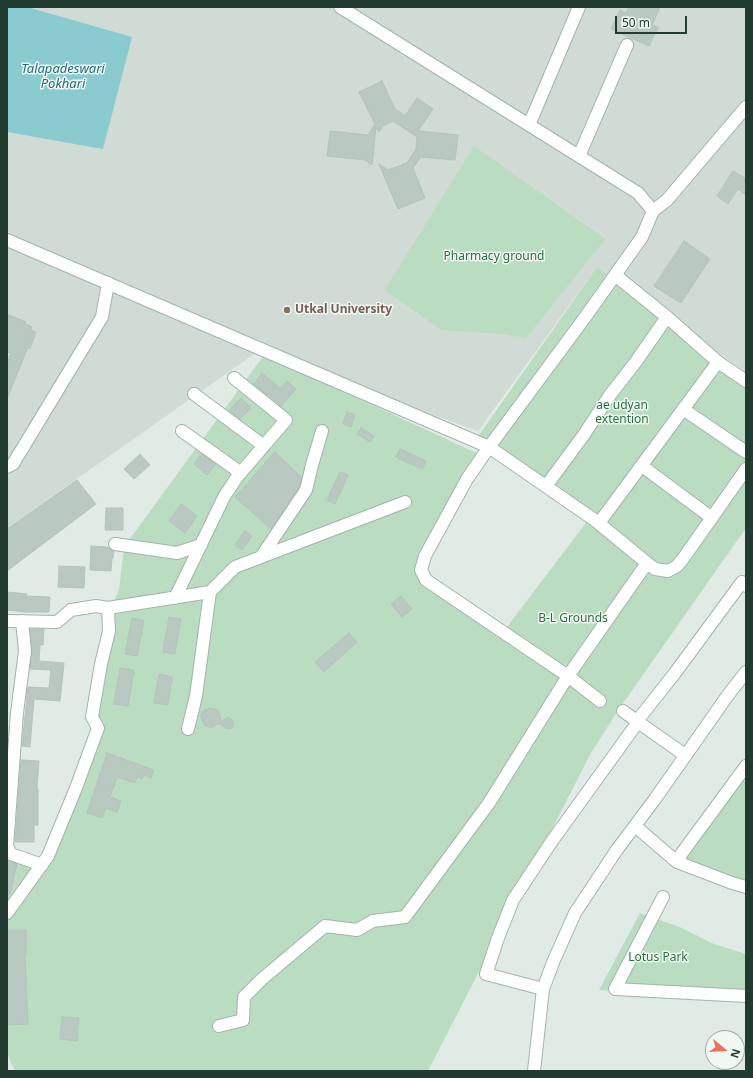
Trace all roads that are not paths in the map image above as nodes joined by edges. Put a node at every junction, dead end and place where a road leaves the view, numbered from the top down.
1 (340, 7) edge
2 (579, 7) edge
3 (628, 45) dead end
4 (746, 107) edge
5 (529, 125) junction
6 (579, 156) junction
7 (653, 211) junction
8 (7, 240) edge
9 (614, 275) junction
10 (108, 283) junction
11 (667, 317) junction
12 (718, 362) junction
13 (234, 378) dead end
14 (746, 381) edge
15 (194, 394) dead end
16 (683, 409) junction
17 (182, 431) dead end
18 (322, 431) dead end
19 (264, 446) junction
20 (489, 447) junction
21 (746, 452) edge
22 (642, 466) junction
23 (7, 467) edge
24 (746, 469) edge
25 (240, 473) junction
26 (546, 486) junction
27 (405, 502) dead end
28 (712, 518) junction
29 (599, 523) junction
30 (115, 544) dead end
31 (201, 546) junction
32 (261, 557) junction
33 (647, 563) junction
34 (746, 586) edge
35 (210, 592) junction
36 (175, 598) junction
37 (108, 608) junction
38 (7, 621) edge
39 (22, 621) junction
40 (746, 672) edge
41 (568, 676) junction
42 (600, 701) dead end
43 (623, 711) dead end
44 (637, 721) junction
45 (188, 728) dead end
46 (685, 755) junction
47 (746, 766) edge
48 (634, 826) junction
49 (9, 854) edge
50 (677, 862) junction
51 (42, 865) junction
52 (746, 887) edge
53 (663, 897) dead end
54 (7, 913) edge
55 (543, 989) junction
56 (746, 996) edge
57 (219, 1026) dead end
58 (534, 1071) edge

1 - 5 street
2 - 5 street
3 - 6 street
4 - 7 street
5 - 6 street
6 - 7 street
7 - 9 street
8 - 10 street
9 - 11 street
9 - 20 street
10 - 20 street
10 - 23 street
11 - 12 street
11 - 26 street
12 - 14 street
12 - 16 street
13 - 19 street
15 - 19 street
16 - 21 street
16 - 22 street
17 - 25 street
18 - 32 street
19 - 25 street
20 - 26 street
20 - 41 street
22 - 28 street
22 - 29 street
24 - 28 street
25 - 31 street
26 - 29 street
27 - 32 street
28 - 33 street
29 - 33 street
30 - 31 street
31 - 36 street
32 - 35 street
33 - 41 street
34 - 44 street
35 - 36 street
35 - 45 street
36 - 37 street
37 - 39 street
37 - 51 street
38 - 39 street
39 - 49 street
40 - 46 street
41 - 42 street
41 - 57 street
43 - 44 street
44 - 46 street
44 - 55 street
46 - 48 street
47 - 50 street
48 - 50 street
48 - 55 street
49 - 51 street
50 - 52 street
51 - 54 street
53 - 56 street
55 - 58 street

